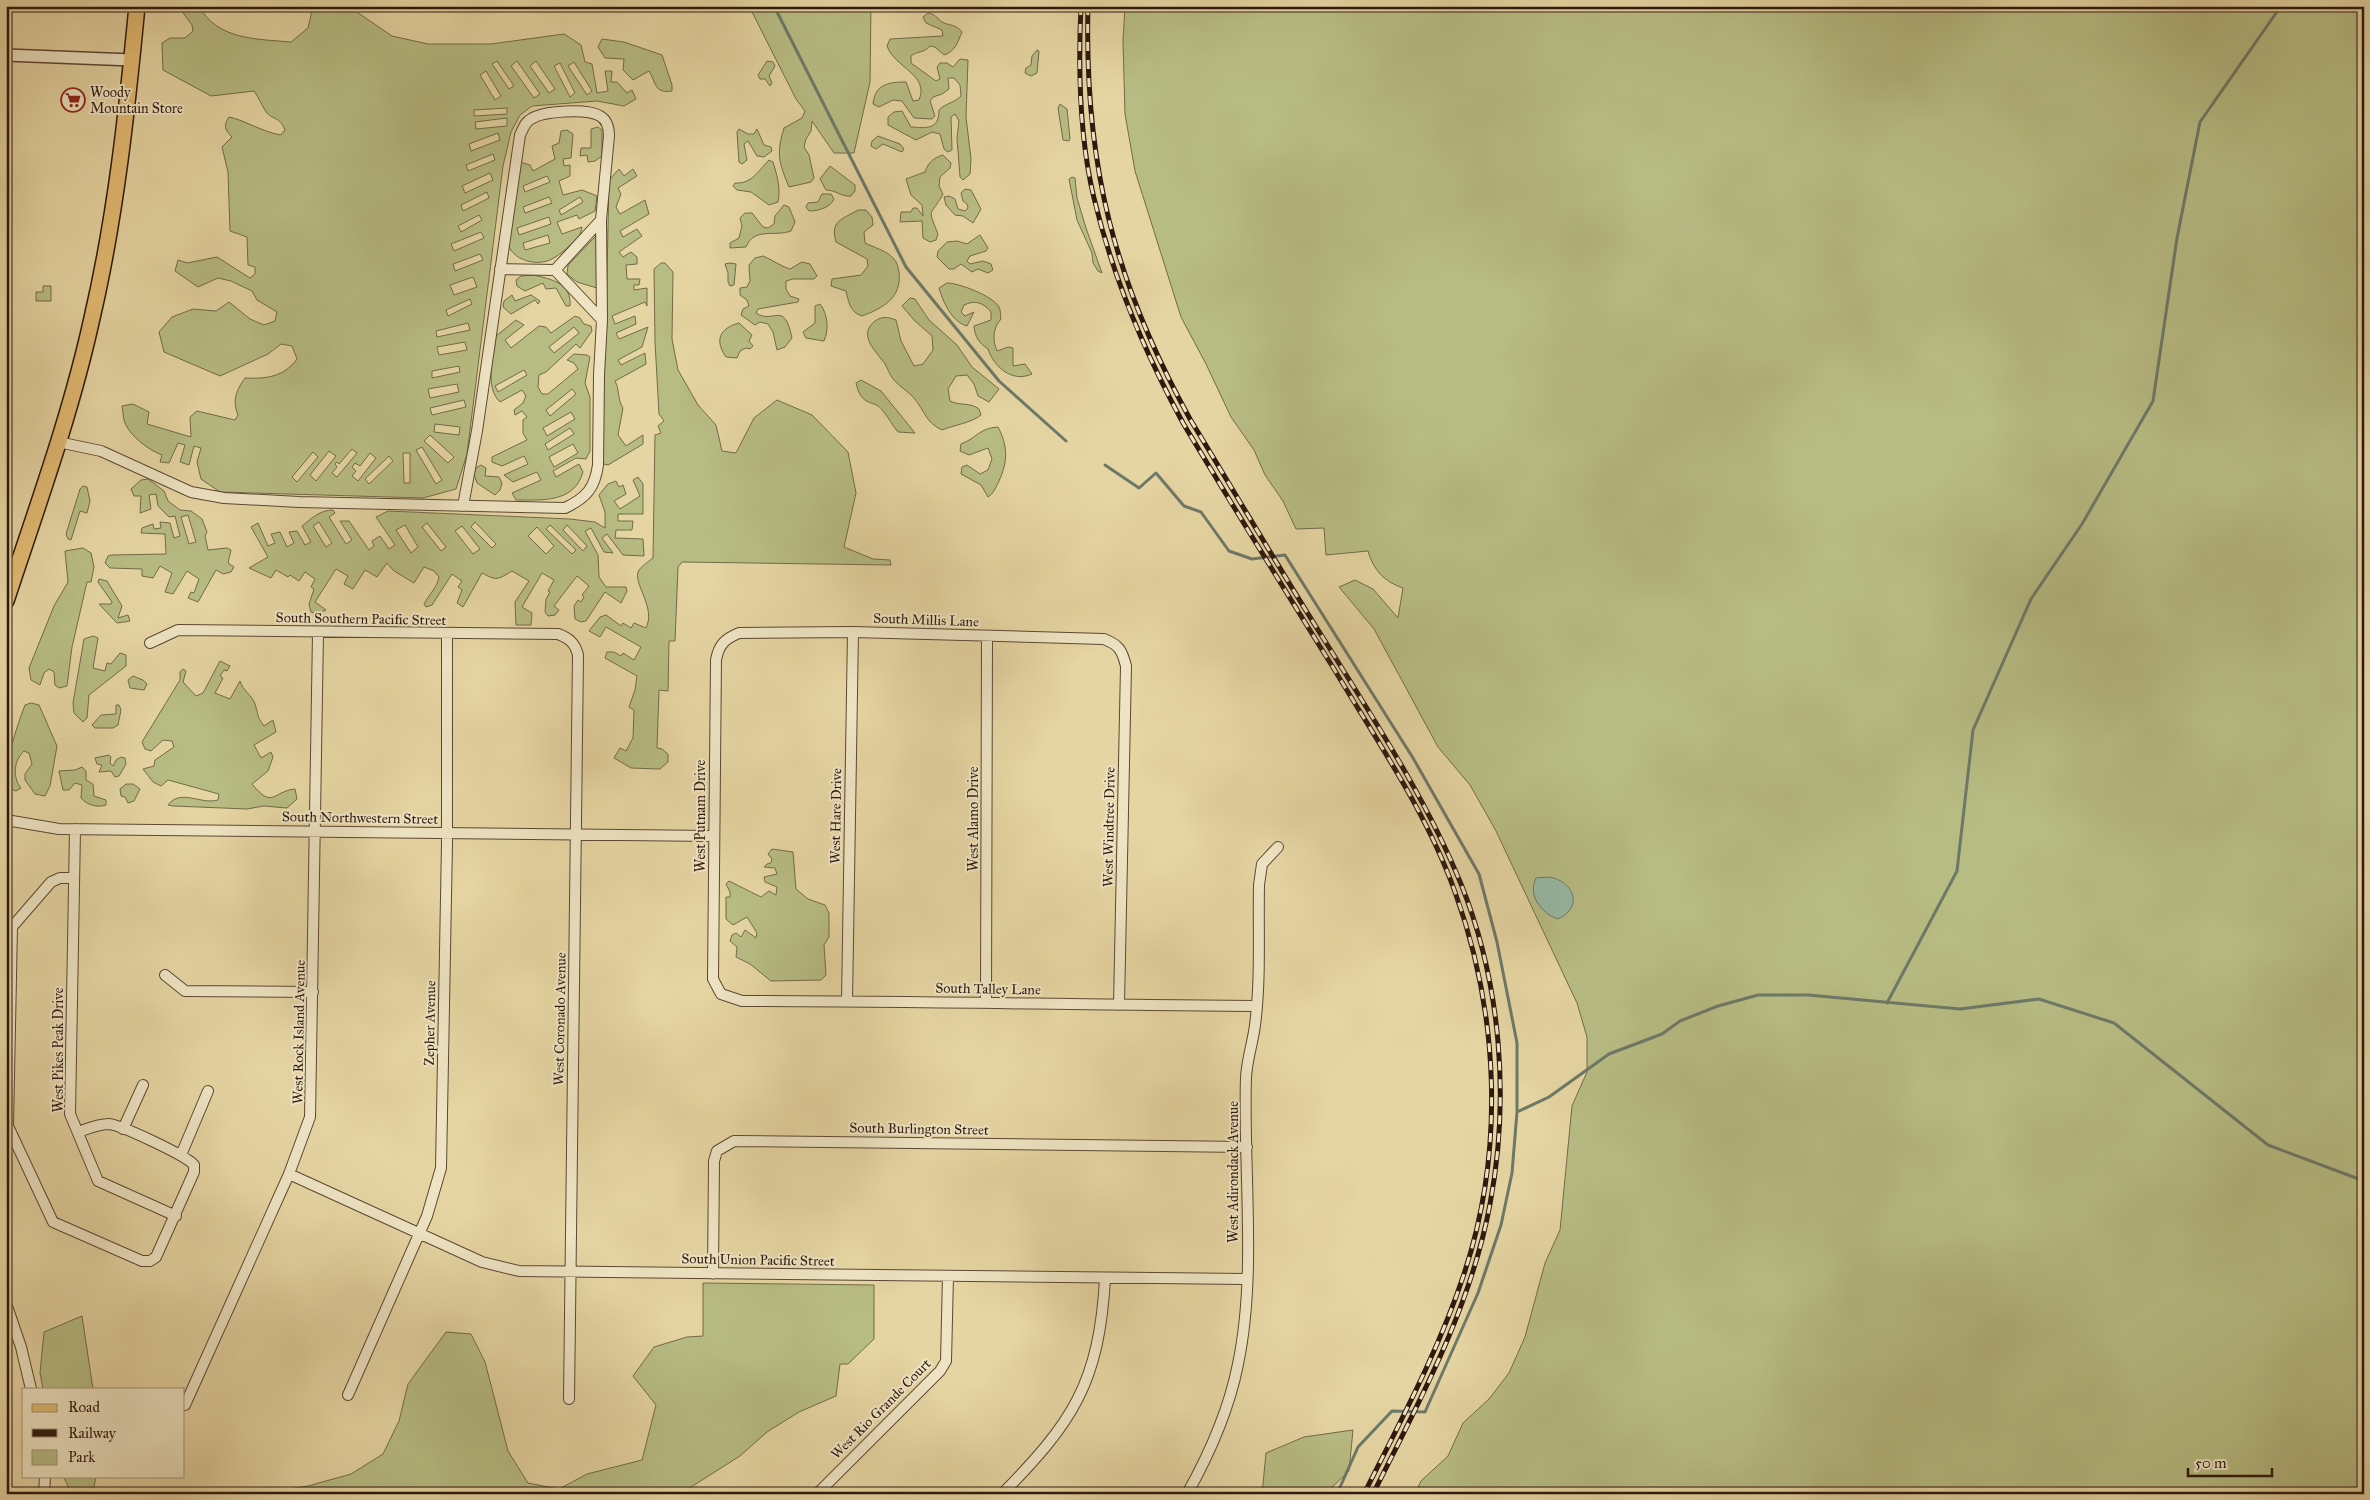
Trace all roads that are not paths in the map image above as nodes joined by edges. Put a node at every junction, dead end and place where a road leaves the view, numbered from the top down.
1 (137, 6) edge
2 (6, 55) edge
3 (132, 60) junction
4 (601, 220) junction
5 (500, 269) junction
6 (555, 270) junction
7 (602, 320) junction
8 (58, 442) junction
9 (464, 506) junction
10 (6, 601) edge
11 (852, 632) junction
12 (318, 633) junction
13 (447, 634) junction
14 (987, 636) junction
15 (726, 638) joint
16 (572, 641) joint
17 (150, 643) dead end
18 (1122, 650) joint
19 (6, 820) edge
20 (75, 829) junction
21 (315, 830) junction
22 (447, 834) junction
23 (575, 835) junction
24 (714, 836) junction
25 (1278, 846) dead end
26 (74, 878) junction
27 (165, 975) dead end
28 (313, 992) junction
29 (721, 994) joint
30 (847, 1001) junction
31 (986, 1002) junction
32 (1119, 1005) junction
33 (1256, 1006) junction
34 (143, 1085) dead end
35 (208, 1091) dead end
36 (7, 1126) edge
37 (123, 1129) junction
38 (78, 1132) junction
39 (1248, 1148) junction
40 (181, 1155) junction
41 (289, 1174) junction
42 (176, 1216) junction
43 (417, 1234) junction
44 (570, 1272) junction
45 (713, 1274) junction
46 (948, 1276) junction
47 (1105, 1279) junction
48 (1246, 1279) junction
49 (6, 1303) edge
50 (30, 1388) edge
51 (348, 1395) dead end
52 (569, 1399) dead end
53 (185, 1405) dead end
54 (45, 1478) edge
55 (44, 1494) edge
56 (817, 1494) edge
57 (1002, 1494) edge
58 (1187, 1494) edge

1 - 3 main road
2 - 3 street
3 - 8 main road
4 - 5 street
4 - 6 street
4 - 7 street
5 - 6 street
5 - 9 street
6 - 7 street
7 - 9 street
8 - 9 street
8 - 10 main road
11 - 14 street, South Millis Lane
11 - 15 street, South Millis Lane
11 - 30 street, West Hare Drive
12 - 13 street, South Southern Pacific Street
12 - 17 street, South Southern Pacific Street
12 - 21 street, West Rock Island Avenue
13 - 16 street, South Southern Pacific Street
13 - 22 street, Zepher Avenue
14 - 18 street, South Millis Lane
14 - 31 street, West Alamo Drive
15 - 24 street, West Putnam Drive
16 - 23 street, West Coronado Avenue
18 - 32 street, West Windtree Drive
19 - 20 street, South Northwestern Street
20 - 21 street, South Northwestern Street
20 - 26 street, West Pikes Peak Drive
21 - 22 street, South Northwestern Street
21 - 28 street, West Rock Island Avenue
22 - 23 street, South Northwestern Street
22 - 43 street, Zepher Avenue
23 - 24 street, South Northwestern Street
23 - 44 street, West Coronado Avenue
24 - 29 street, West Putnam Drive
25 - 33 street, West Adirondack Avenue
26 - 36 street
26 - 38 street, West Pikes Peak Drive
27 - 28 street
28 - 41 street, West Rock Island Avenue
29 - 30 street, South Talley Lane
30 - 31 street, South Talley Lane
31 - 32 street, South Talley Lane
32 - 33 street, South Talley Lane
33 - 39 street, West Adirondack Avenue
34 - 37 street
35 - 40 street
36 - 42 street
37 - 38 street
37 - 40 street
38 - 42 street, West Pikes Peak Drive
39 - 45 street, South Burlington Street
39 - 48 street, West Adirondack Avenue
40 - 42 street
41 - 43 street, South Union Pacific Street
41 - 53 street, West Rock Island Avenue
43 - 44 street, South Union Pacific Street
43 - 51 street, Zepher Avenue
44 - 45 street, South Union Pacific Street
44 - 52 street, West Coronado Avenue
45 - 46 street, South Union Pacific Street
46 - 47 street, South Union Pacific Street
46 - 56 street, West Rio Grande Court
47 - 48 street, South Union Pacific Street
47 - 57 street
48 - 58 street, West Adirondack Avenue
49 - 50 street
54 - 55 street

